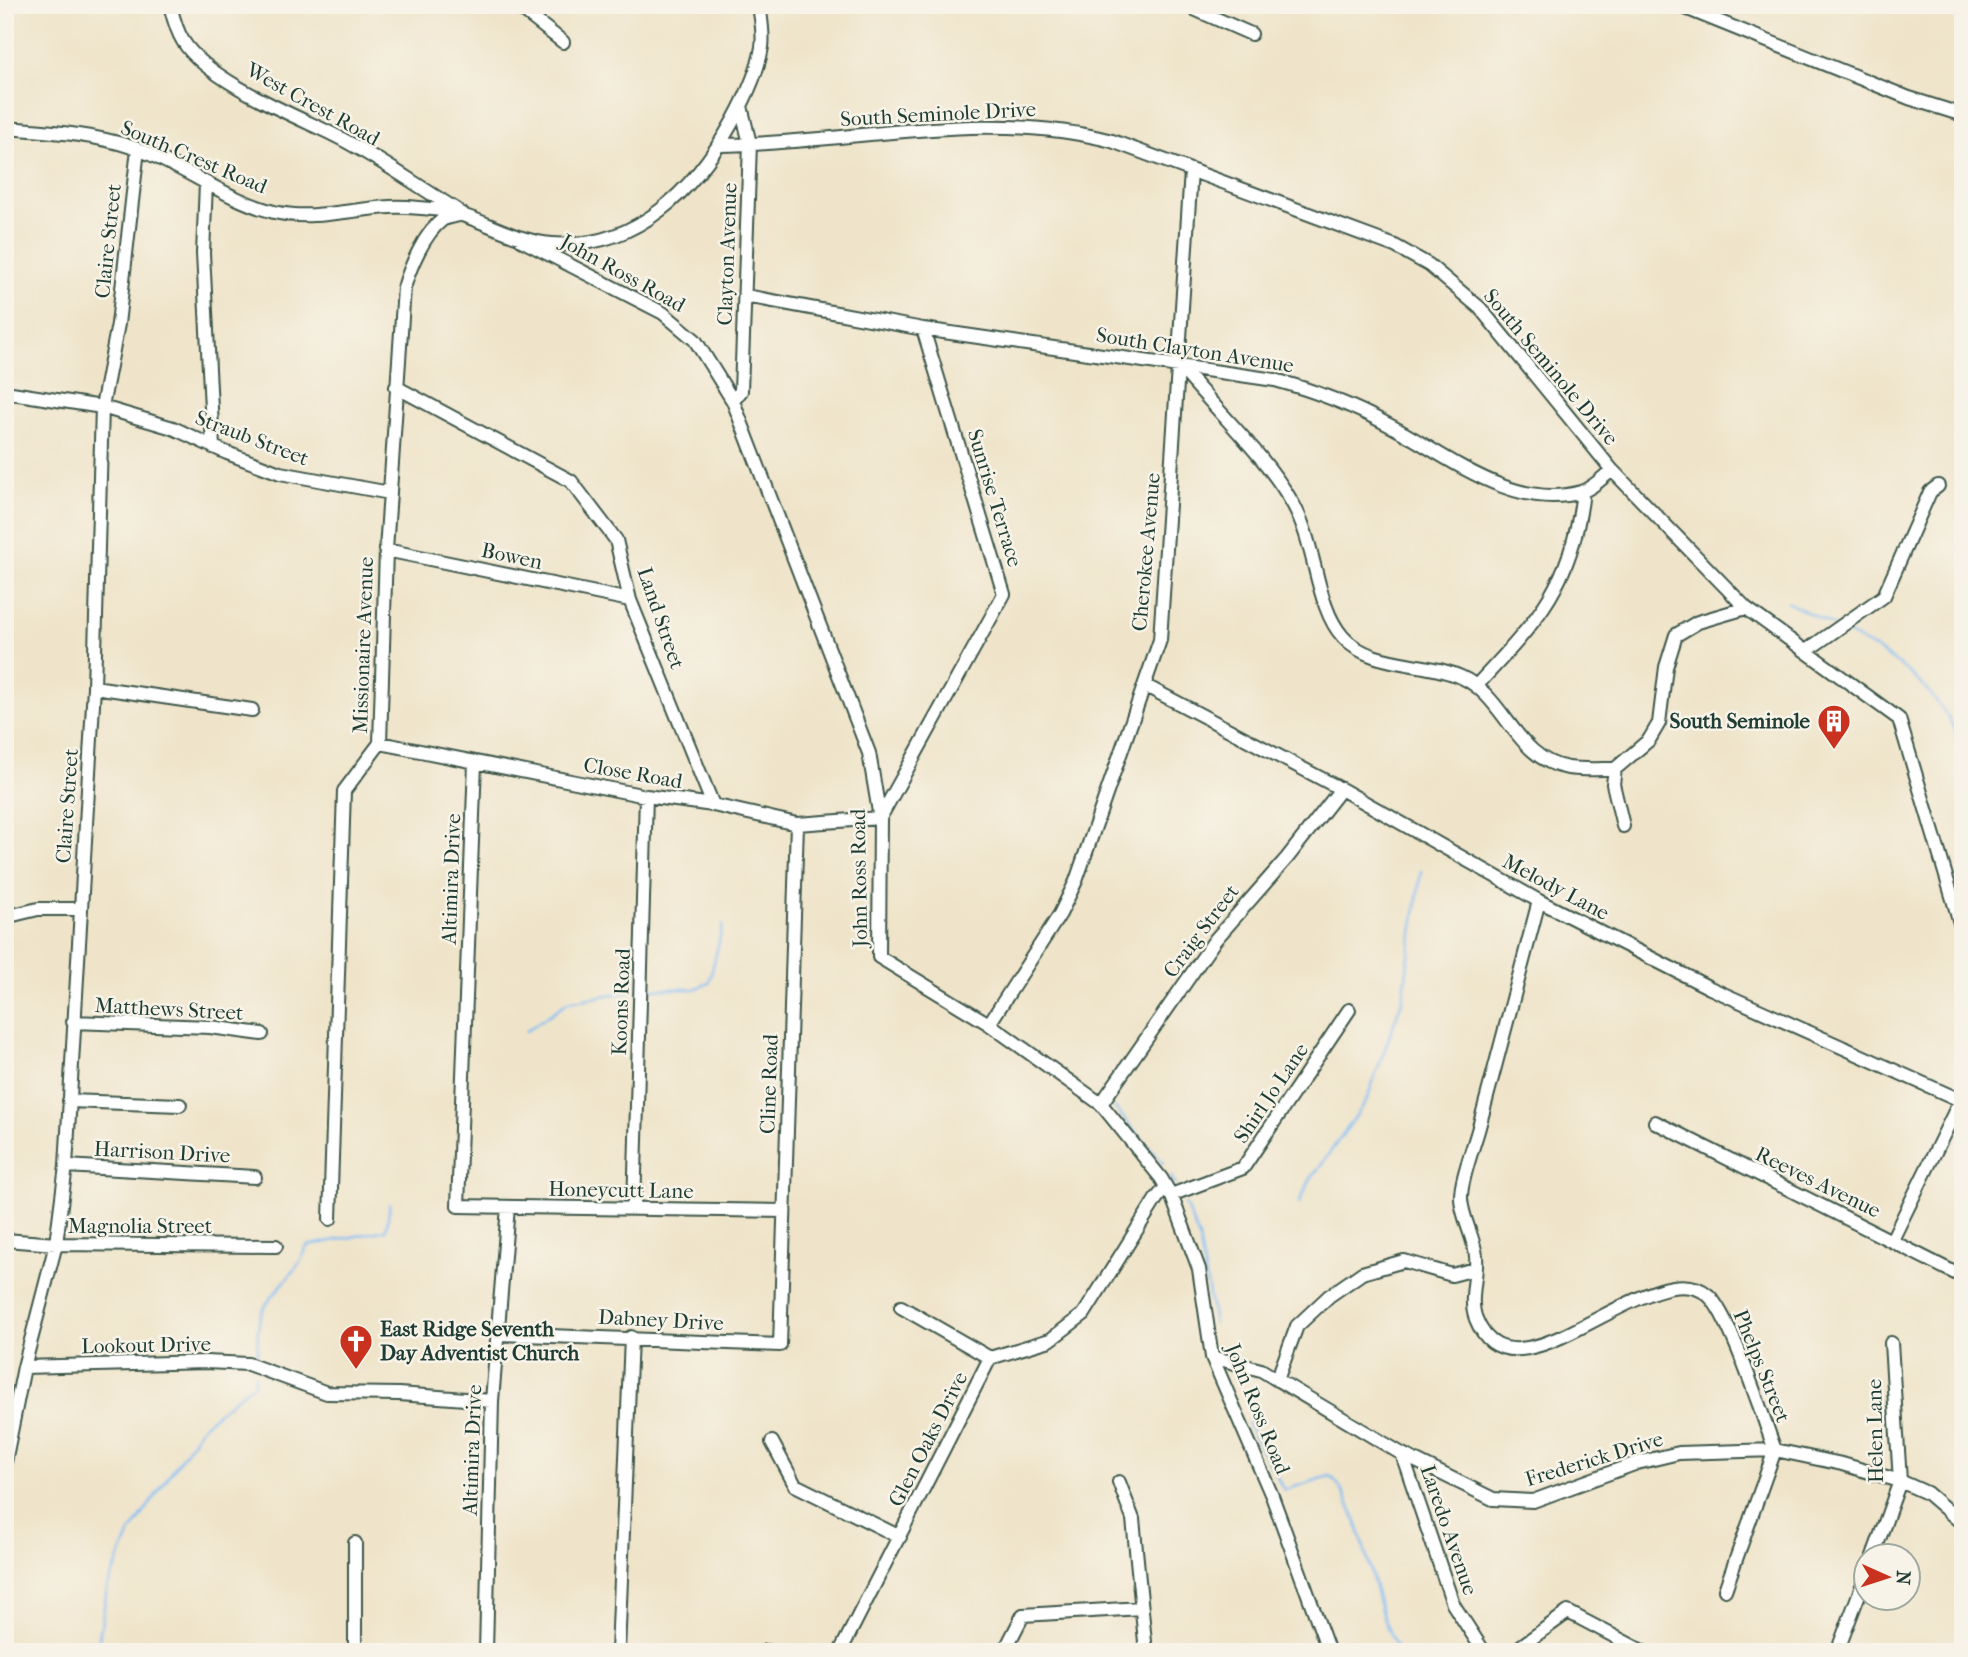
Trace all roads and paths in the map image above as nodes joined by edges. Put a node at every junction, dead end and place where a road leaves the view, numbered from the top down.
1 (170, 5) edge
2 (516, 5) edge
3 (759, 5) edge
4 (1185, 5) edge
5 (1678, 5) edge
6 (1251, 34) dead end
7 (563, 42) dead end
8 (741, 106) junction
9 (1963, 116) edge
10 (5, 128) edge
11 (750, 144) junction
12 (720, 145) junction
13 (138, 149) junction
14 (1191, 171) junction
15 (206, 184) junction
16 (463, 214) junction
17 (521, 240) junction
18 (746, 296) junction
19 (923, 329) junction
20 (1179, 365) junction
21 (396, 387) junction
22 (5, 392) edge
23 (733, 401) junction
24 (102, 407) junction
25 (213, 447) junction
26 (1612, 470) junction
27 (1938, 486) dead end
28 (1583, 491) junction
29 (390, 493) junction
30 (386, 550) junction
31 (630, 600) junction
32 (1746, 608) junction
33 (1806, 650) junction
34 (1477, 685) junction
35 (1146, 686) junction
36 (94, 687) junction
37 (252, 710) dead end
38 (380, 743) junction
39 (475, 763) junction
40 (1615, 769) junction
41 (1341, 789) junction
42 (646, 796) junction
43 (713, 805) junction
44 (880, 818) junction
45 (797, 824) junction
46 (1623, 827) dead end
47 (1539, 901) junction
48 (79, 909) junction
49 (5, 917) edge
50 (1963, 933) edge
51 (1349, 1010) dead end
52 (73, 1023) junction
53 (989, 1024) junction
54 (262, 1034) dead end
55 (1962, 1097) edge
56 (69, 1101) junction
57 (1101, 1104) junction
58 (180, 1105) dead end
59 (1655, 1122) dead end
60 (66, 1166) junction
61 (255, 1177) dead end
62 (1169, 1191) junction
63 (458, 1206) joint
64 (508, 1208) junction
65 (634, 1208) junction
66 (784, 1212) junction
67 (330, 1219) dead end
68 (5, 1240) edge
69 (1892, 1240) junction
70 (56, 1244) junction
71 (275, 1246) dead end
72 (1475, 1269) junction
73 (1963, 1277) edge
74 (901, 1307) dead end
75 (497, 1334) junction
76 (631, 1337) junction
77 (1891, 1343) dead end
78 (780, 1345) joint
79 (1212, 1357) junction
80 (990, 1359) junction
81 (24, 1367) junction
82 (1277, 1380) junction
83 (492, 1401) junction
84 (772, 1442) dead end
85 (1775, 1450) junction
86 (1402, 1454) junction
87 (5, 1462) edge
88 (1900, 1481) junction
89 (1119, 1482) dead end
90 (1963, 1524) edge
91 (900, 1537) junction
92 (1878, 1542) edge
93 (355, 1543) dead end
94 (1726, 1590) dead end
95 (1142, 1608) junction
96 (1853, 1610) edge
97 (355, 1652) edge
98 (485, 1652) edge
99 (618, 1652) edge
100 (840, 1652) edge
101 (1004, 1652) edge
102 (1146, 1652) edge
103 (1329, 1652) edge
104 (1484, 1652) edge
105 (1513, 1652) edge
106 (1644, 1652) edge
107 (1837, 1652) edge

1 - 16 street, West Crest Road
2 - 7 street
3 - 8 street, South Crest Road
4 - 6 street
5 - 9 street
8 - 11 street, Clayton Avenue
8 - 12 street, South Crest Road
10 - 13 street, South Crest Road
11 - 12 street, South Seminole Drive
11 - 14 street, South Seminole Drive
11 - 18 street, Clayton Avenue
12 - 17 street, South Crest Road
13 - 15 street, South Crest Road
13 - 24 street, Claire Street
14 - 20 street, Cherokee Avenue
14 - 26 street, South Seminole Drive
15 - 16 street, South Crest Road
15 - 25 street
16 - 17 street, South Crest Road
16 - 21 street, Missionaire Avenue
17 - 23 street, John Ross Road
18 - 19 street, South Clayton Avenue
18 - 23 street, Clayton Avenue
19 - 20 street, South Clayton Avenue
19 - 44 street, Sunrise Terrace
20 - 28 street, South Clayton Avenue
20 - 34 street
20 - 35 street, Cherokee Avenue
21 - 29 street, Missionaire Avenue
21 - 31 street, Land Street
22 - 24 street, Straub Street
23 - 44 street, John Ross Road
24 - 25 street, Straub Street
24 - 36 street, Claire Street
25 - 29 street, Straub Street
26 - 28 street
26 - 32 street, South Seminole Drive
27 - 33 street
28 - 34 street
29 - 30 street, Missionaire Avenue
30 - 31 street, Bowen
30 - 38 street, Missionaire Avenue
31 - 43 street, Land Street
32 - 33 street, South Seminole Drive
32 - 40 street
33 - 50 street, South Seminole Drive
34 - 40 street
35 - 41 street, Melody Lane
35 - 53 street, Cherokee Avenue
36 - 37 street
36 - 48 street, Claire Street
38 - 39 street, Close Road
38 - 67 street, Missionaire Avenue
39 - 42 street, Close Road
39 - 63 street, Altimira Drive
40 - 46 street
41 - 47 street, Melody Lane
41 - 57 street, Craig Street
42 - 43 street, Close Road
42 - 65 street, Koons Road
43 - 45 street, Close Road
44 - 45 street, Close Road
44 - 53 street, John Ross Road
45 - 66 street, Cline Road
47 - 55 street, Melody Lane
47 - 72 street, Phelps Street
48 - 49 street
48 - 52 street, Claire Street
51 - 62 street, Shirl Jo Lane
52 - 54 street, Matthews Street
52 - 56 street, Claire Street
53 - 57 street, John Ross Road
55 - 69 street
56 - 58 street
56 - 60 street, Claire Street
57 - 62 street, John Ross Road
59 - 69 street, Reeves Avenue
60 - 61 street, Harrison Drive
60 - 70 street, Claire Street
62 - 79 street, John Ross Road
62 - 80 street, Glen Oaks Drive
63 - 64 street, Honeycutt Lane
64 - 65 street, Honeycutt Lane
64 - 75 street, Altimira Drive
65 - 66 street, Honeycutt Lane
66 - 78 street, Cline Road
68 - 70 street, Magnolia Street
69 - 73 street, Reeves Avenue
70 - 71 street, Magnolia Street
70 - 81 street, Claire Street
72 - 82 street
72 - 85 street, Phelps Street
74 - 80 street
75 - 76 street, Dabney Drive
75 - 83 street, Altimira Drive
76 - 78 street, Dabney Drive
76 - 99 street
77 - 88 street, Helen Lane
79 - 82 street, Frederick Drive
79 - 103 street, John Ross Road
80 - 91 street, Glen Oaks Drive
81 - 83 street, Lookout Drive
81 - 87 street, Claire Street
82 - 86 street, Frederick Drive
83 - 98 street, Altimira Drive
84 - 91 street
85 - 86 street, Frederick Drive
85 - 88 street, Frederick Drive
85 - 94 street, Phelps Street
86 - 104 street, Laredo Avenue
88 - 90 street, Frederick Drive
88 - 92 street, Helen Lane
89 - 95 street
91 - 100 street, Glen Oaks Drive
93 - 97 street
95 - 101 street
95 - 102 street
96 - 107 street
105 - 106 street

